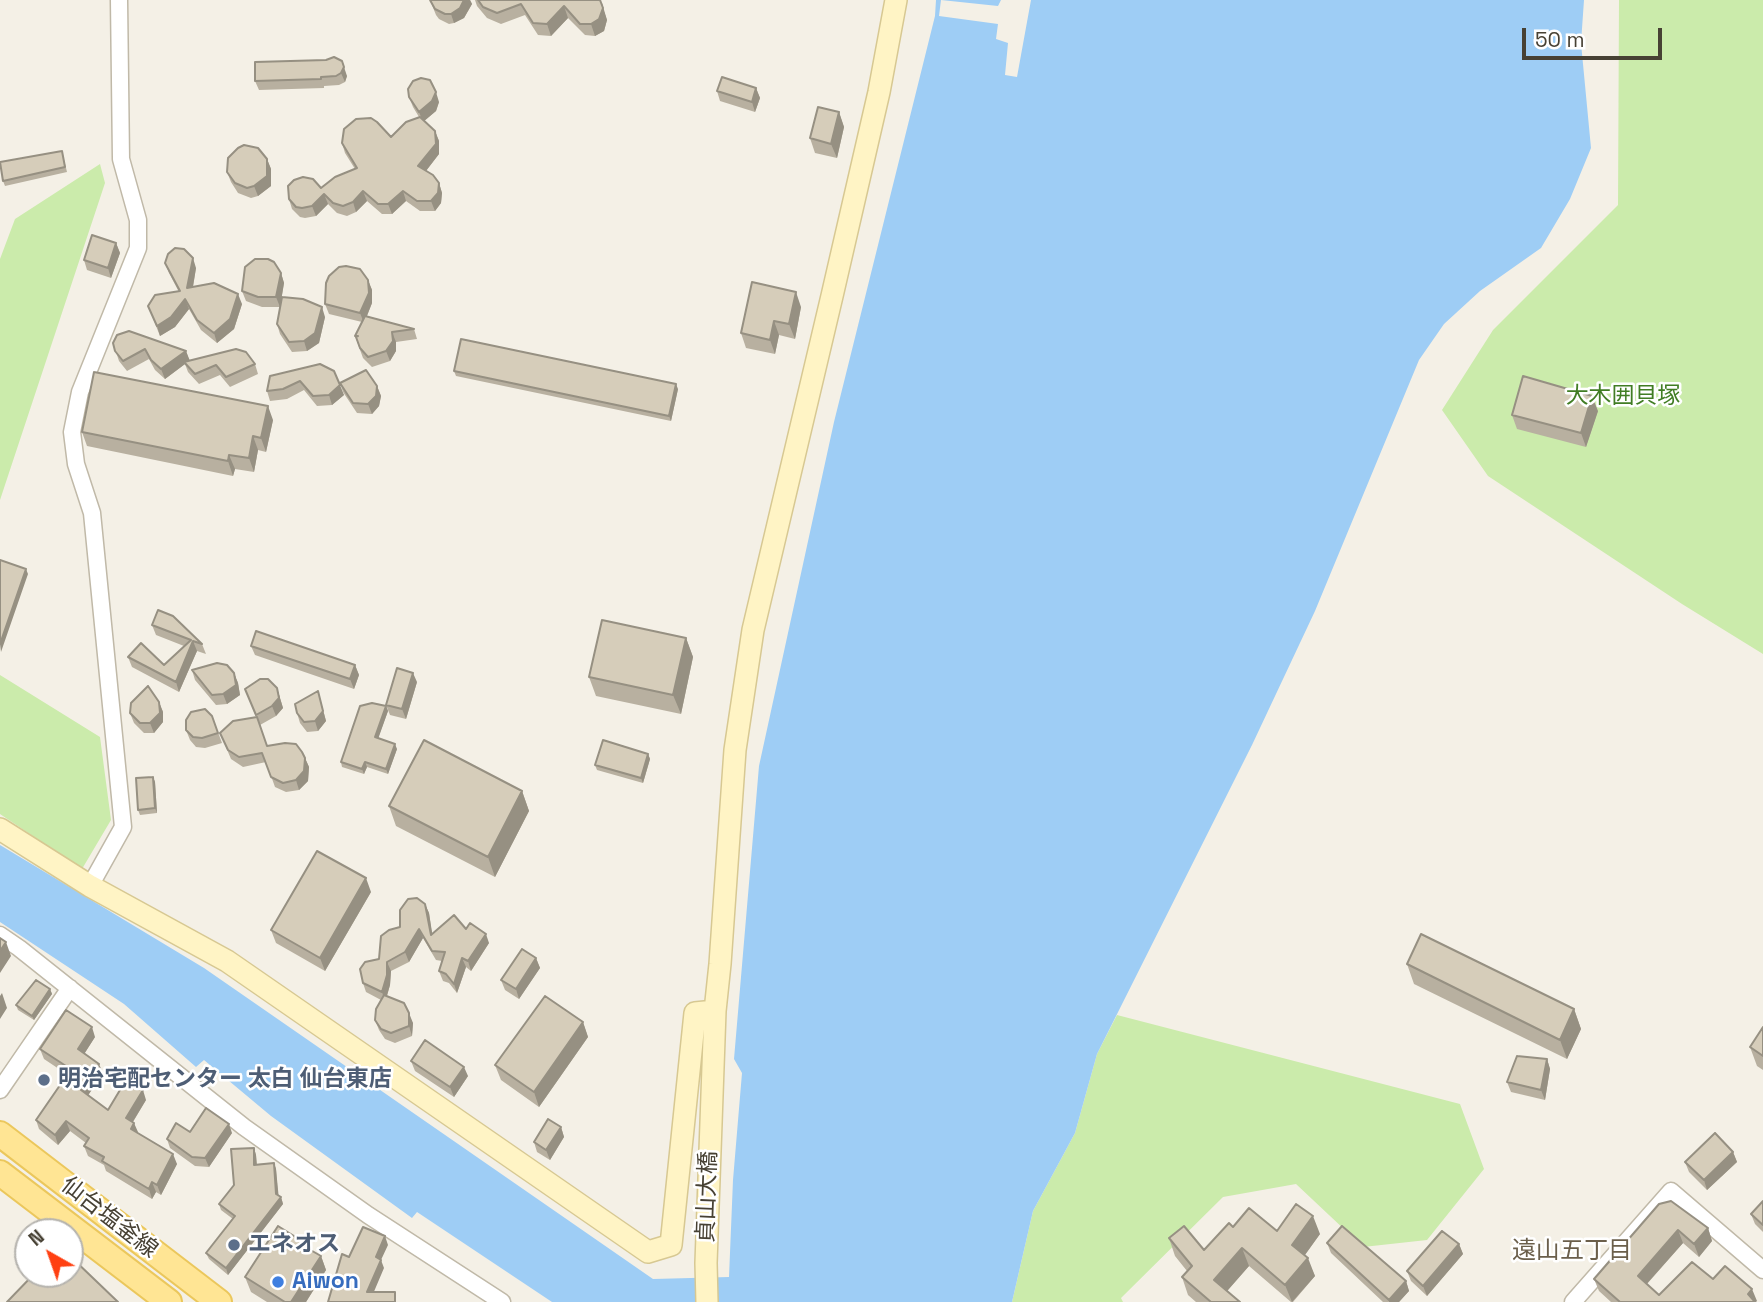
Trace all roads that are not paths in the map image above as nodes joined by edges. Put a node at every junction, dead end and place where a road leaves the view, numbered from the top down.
1 (119, 0) edge
2 (896, 0) edge
3 (0, 829) edge
4 (90, 886) junction
5 (0, 935) edge
6 (70, 988) junction
7 (715, 1011) junction
8 (0, 1090) edge
9 (0, 1134) edge
10 (0, 1173) edge
11 (1763, 1270) edge
12 (499, 1301) edge
13 (169, 1302) edge
14 (219, 1302) edge
15 (707, 1302) edge
16 (1574, 1302) edge

1 - 4 street
2 - 7 street, 貞山大橋
3 - 4 street
4 - 7 street
5 - 6 street
6 - 8 street
6 - 12 street
7 - 15 street, 貞山大橋
9 - 14 main road, 仙台塩釜線
10 - 13 main road, 仙台塩釜線
11 - 16 street

